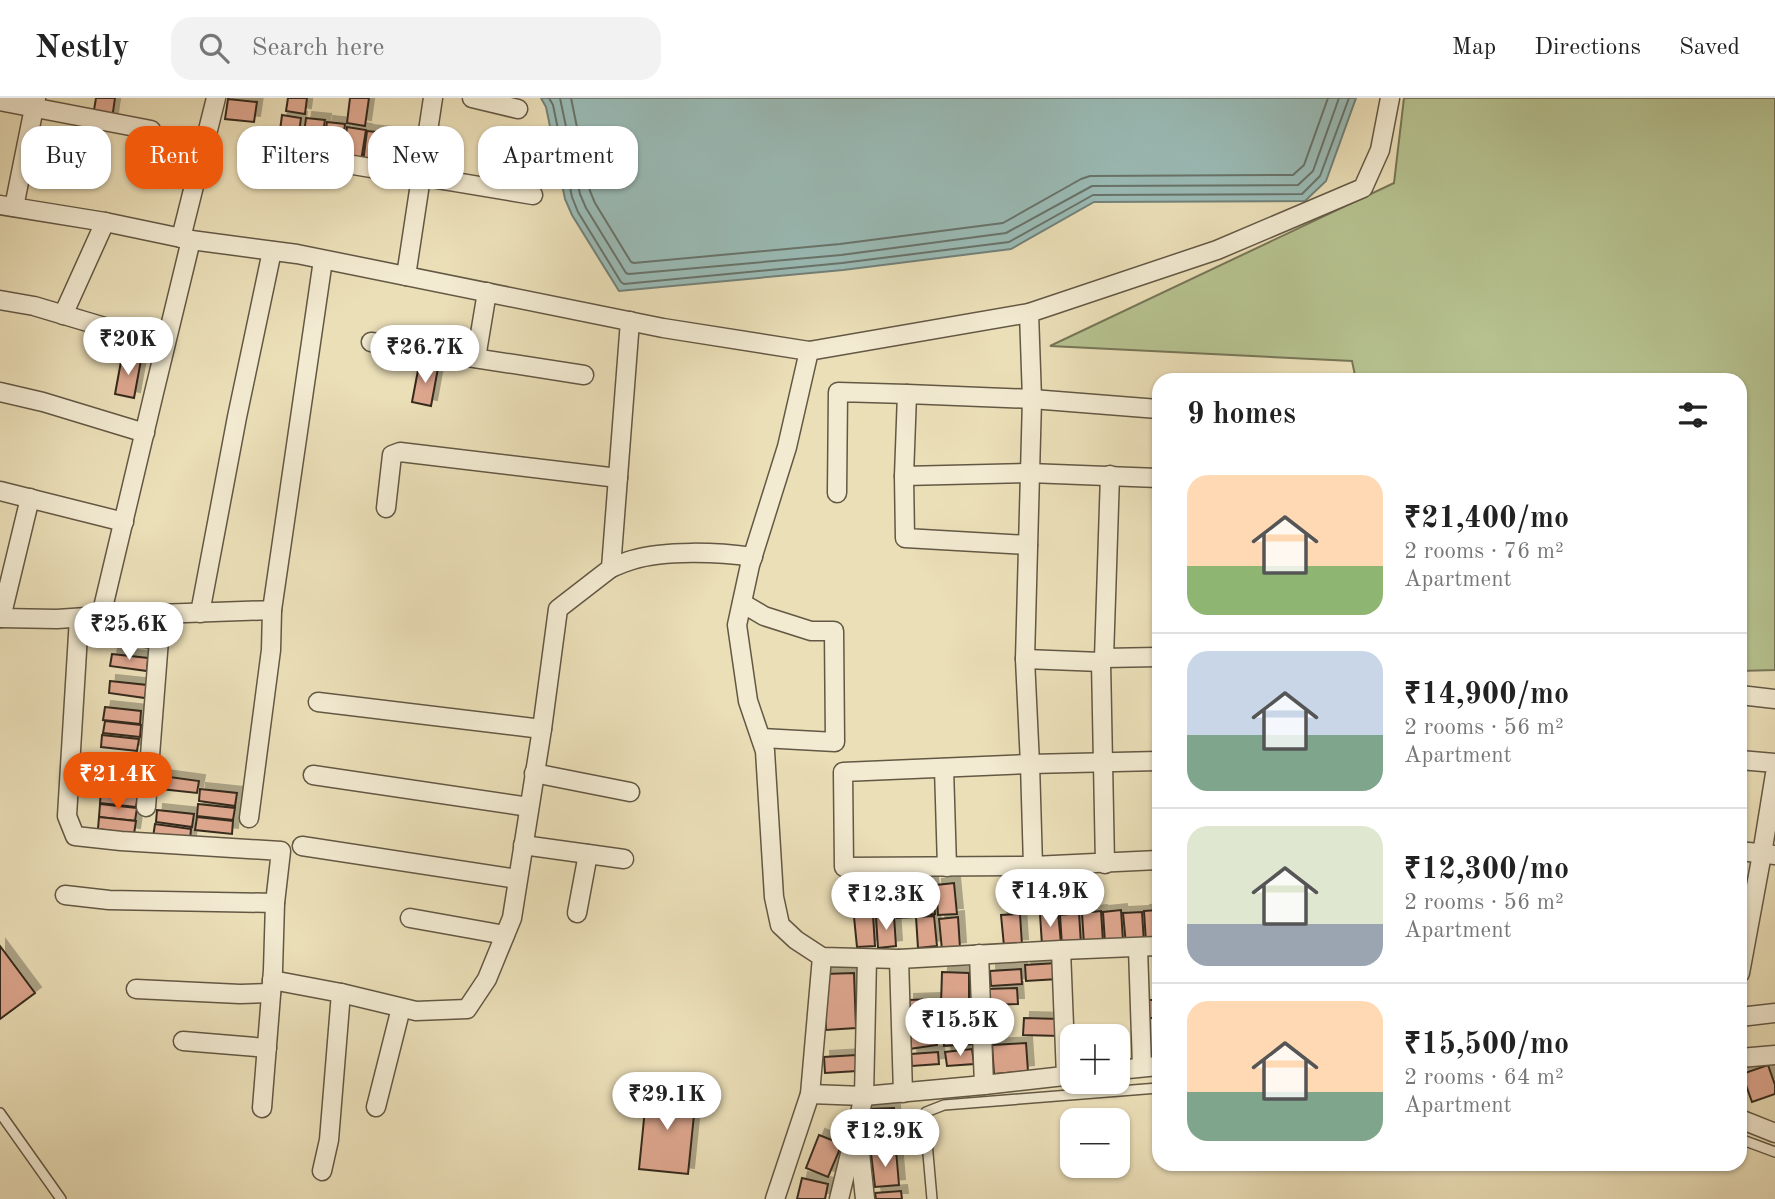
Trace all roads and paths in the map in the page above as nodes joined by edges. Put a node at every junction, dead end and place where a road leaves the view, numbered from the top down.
1 (216, 98) edge
2 (433, 98) edge
3 (472, 98) edge
4 (1390, 98) edge
5 (0, 102) edge
6 (35, 103) edge
7 (518, 109) dead end
8 (134, 126) edge
9 (429, 126) edge
10 (464, 184) edge
11 (419, 189) edge
12 (533, 195) dead end
13 (7, 206) edge
14 (105, 222) junction
15 (186, 239) junction
16 (272, 251) junction
17 (323, 260) junction
18 (406, 276) junction
19 (487, 292) junction
20 (0, 300) edge
21 (1029, 313) junction
22 (63, 315) junction
23 (630, 321) junction
24 (371, 342) dead end
25 (165, 345) junction
26 (809, 351) junction
27 (476, 358) junction
28 (584, 375) dead end
29 (0, 392) edge
30 (907, 394) junction
31 (1032, 399) junction
32 (1152, 409) edge
33 (145, 433) junction
34 (1029, 473) junction
35 (1110, 475) junction
36 (904, 476) junction
37 (618, 478) junction
38 (1152, 478) edge
39 (0, 491) edge
40 (837, 493) dead end
41 (30, 498) junction
42 (386, 508) dead end
43 (124, 522) junction
44 (1028, 545) junction
45 (753, 557) junction
46 (611, 568) junction
47 (742, 603) junction
48 (272, 610) junction
49 (200, 613) junction
50 (161, 614) junction
51 (101, 616) junction
52 (0, 618) edge
53 (79, 618) junction
54 (1152, 657) edge
55 (1025, 659) junction
56 (1103, 660) junction
57 (1747, 696) edge
58 (1775, 699) edge
59 (318, 702) dead end
60 (542, 729) junction
61 (761, 738) junction
62 (1152, 761) edge
63 (1747, 761) edge
64 (1103, 763) junction
65 (1775, 763) edge
66 (1030, 764) junction
67 (944, 768) junction
68 (534, 773) junction
69 (1775, 774) edge
70 (313, 775) dead end
71 (630, 792) dead end
72 (146, 807) dead end
73 (528, 807) junction
74 (249, 818) dead end
75 (523, 845) junction
76 (302, 846) dead end
77 (1747, 852) edge
78 (588, 854) junction
79 (1769, 855) edge
80 (624, 859) dead end
81 (1152, 860) edge
82 (1105, 864) junction
83 (1032, 866) junction
84 (947, 867) junction
85 (517, 879) junction
86 (65, 895) dead end
87 (275, 903) junction
88 (577, 913) dead end
89 (410, 918) dead end
90 (505, 935) junction
91 (1747, 945) edge
92 (1152, 946) edge
93 (1138, 947) junction
94 (1060, 950) junction
95 (979, 954) junction
96 (822, 957) junction
97 (867, 959) junction
98 (899, 959) junction
99 (271, 987) junction
100 (136, 989) dead end
101 (341, 993) junction
102 (401, 1008) junction
103 (1775, 1013) edge
104 (1747, 1016) edge
105 (1065, 1024) edge
106 (183, 1041) dead end
107 (267, 1048) junction
108 (1775, 1055) edge
109 (1747, 1057) edge
110 (1150, 1067) edge
111 (1130, 1069) edge
112 (1060, 1077) edge
113 (984, 1086) junction
114 (1152, 1088) edge
115 (903, 1093) junction
116 (810, 1094) junction
117 (864, 1096) junction
118 (376, 1107) dead end
119 (262, 1108) dead end
120 (0, 1114) edge
121 (857, 1120) junction
122 (1747, 1122) edge
123 (1775, 1133) edge
124 (1747, 1142) edge
125 (1775, 1152) edge
126 (322, 1171) dead end
127 (61, 1199) edge
128 (775, 1199) edge
129 (839, 1199) edge
130 (865, 1199) edge
131 (932, 1199) edge

1 - 15 street
2 - 9 street
3 - 7 street
4 - 21 street
5 - 6 street
6 - 8 street
6 - 13 street
10 - 12 street
11 - 18 street
13 - 14 street
14 - 15 street
14 - 22 street
15 - 16 street
15 - 25 street
16 - 17 street
16 - 49 street
17 - 18 street
17 - 48 street
18 - 19 street
19 - 23 street
19 - 27 street
20 - 22 street
21 - 26 street
21 - 31 street
22 - 25 street
23 - 26 street
23 - 37 street
24 - 27 street
25 - 33 street
26 - 45 street
27 - 28 street
29 - 33 street
30 - 31 street
30 - 36 street
30 - 40 street
31 - 32 street
31 - 34 street
33 - 43 street
34 - 35 street
34 - 36 street
34 - 44 street
35 - 38 street
35 - 56 street
36 - 44 street
37 - 42 street
37 - 46 street
39 - 41 street
41 - 43 street
41 - 52 street
43 - 51 street
44 - 55 street
45 - 46 street
45 - 47 street
46 - 60 street
47 - 61 street
47 - 61 street
48 - 49 street
48 - 74 street
49 - 50 street
50 - 51 street
50 - 72 street
51 - 53 street
52 - 53 street
53 - 87 street
54 - 56 street
55 - 56 street
55 - 66 street
56 - 64 street
57 - 58 street
59 - 60 street
60 - 68 street
61 - 96 street
62 - 64 street
63 - 65 street
64 - 66 street
64 - 82 street
66 - 67 street
66 - 83 street
67 - 84 street
67 - 84 street
68 - 71 street
68 - 73 street
69 - 79 street
70 - 73 street
73 - 75 street
75 - 78 street
75 - 85 street
76 - 85 street
77 - 79 street
78 - 80 street
78 - 88 street
79 - 91 street
81 - 82 street
82 - 83 street
83 - 84 street
85 - 90 street
86 - 87 street
87 - 99 street
89 - 90 street
90 - 102 street
92 - 93 street
93 - 94 street
93 - 110 street
94 - 95 street
94 - 105 street
95 - 98 street
95 - 113 street
96 - 97 street
96 - 116 street
97 - 98 street
97 - 117 street
98 - 115 street
99 - 100 street
99 - 101 street
99 - 107 street
101 - 102 street
101 - 126 street
102 - 118 street
103 - 104 street
106 - 107 street
107 - 119 street
108 - 109 street
110 - 111 street
112 - 113 street
113 - 115 street
114 - 131 lane
115 - 117 street
116 - 117 street
116 - 128 street
117 - 121 street
120 - 127 lane
121 - 129 street
121 - 130 street
122 - 123 street
124 - 125 lane

